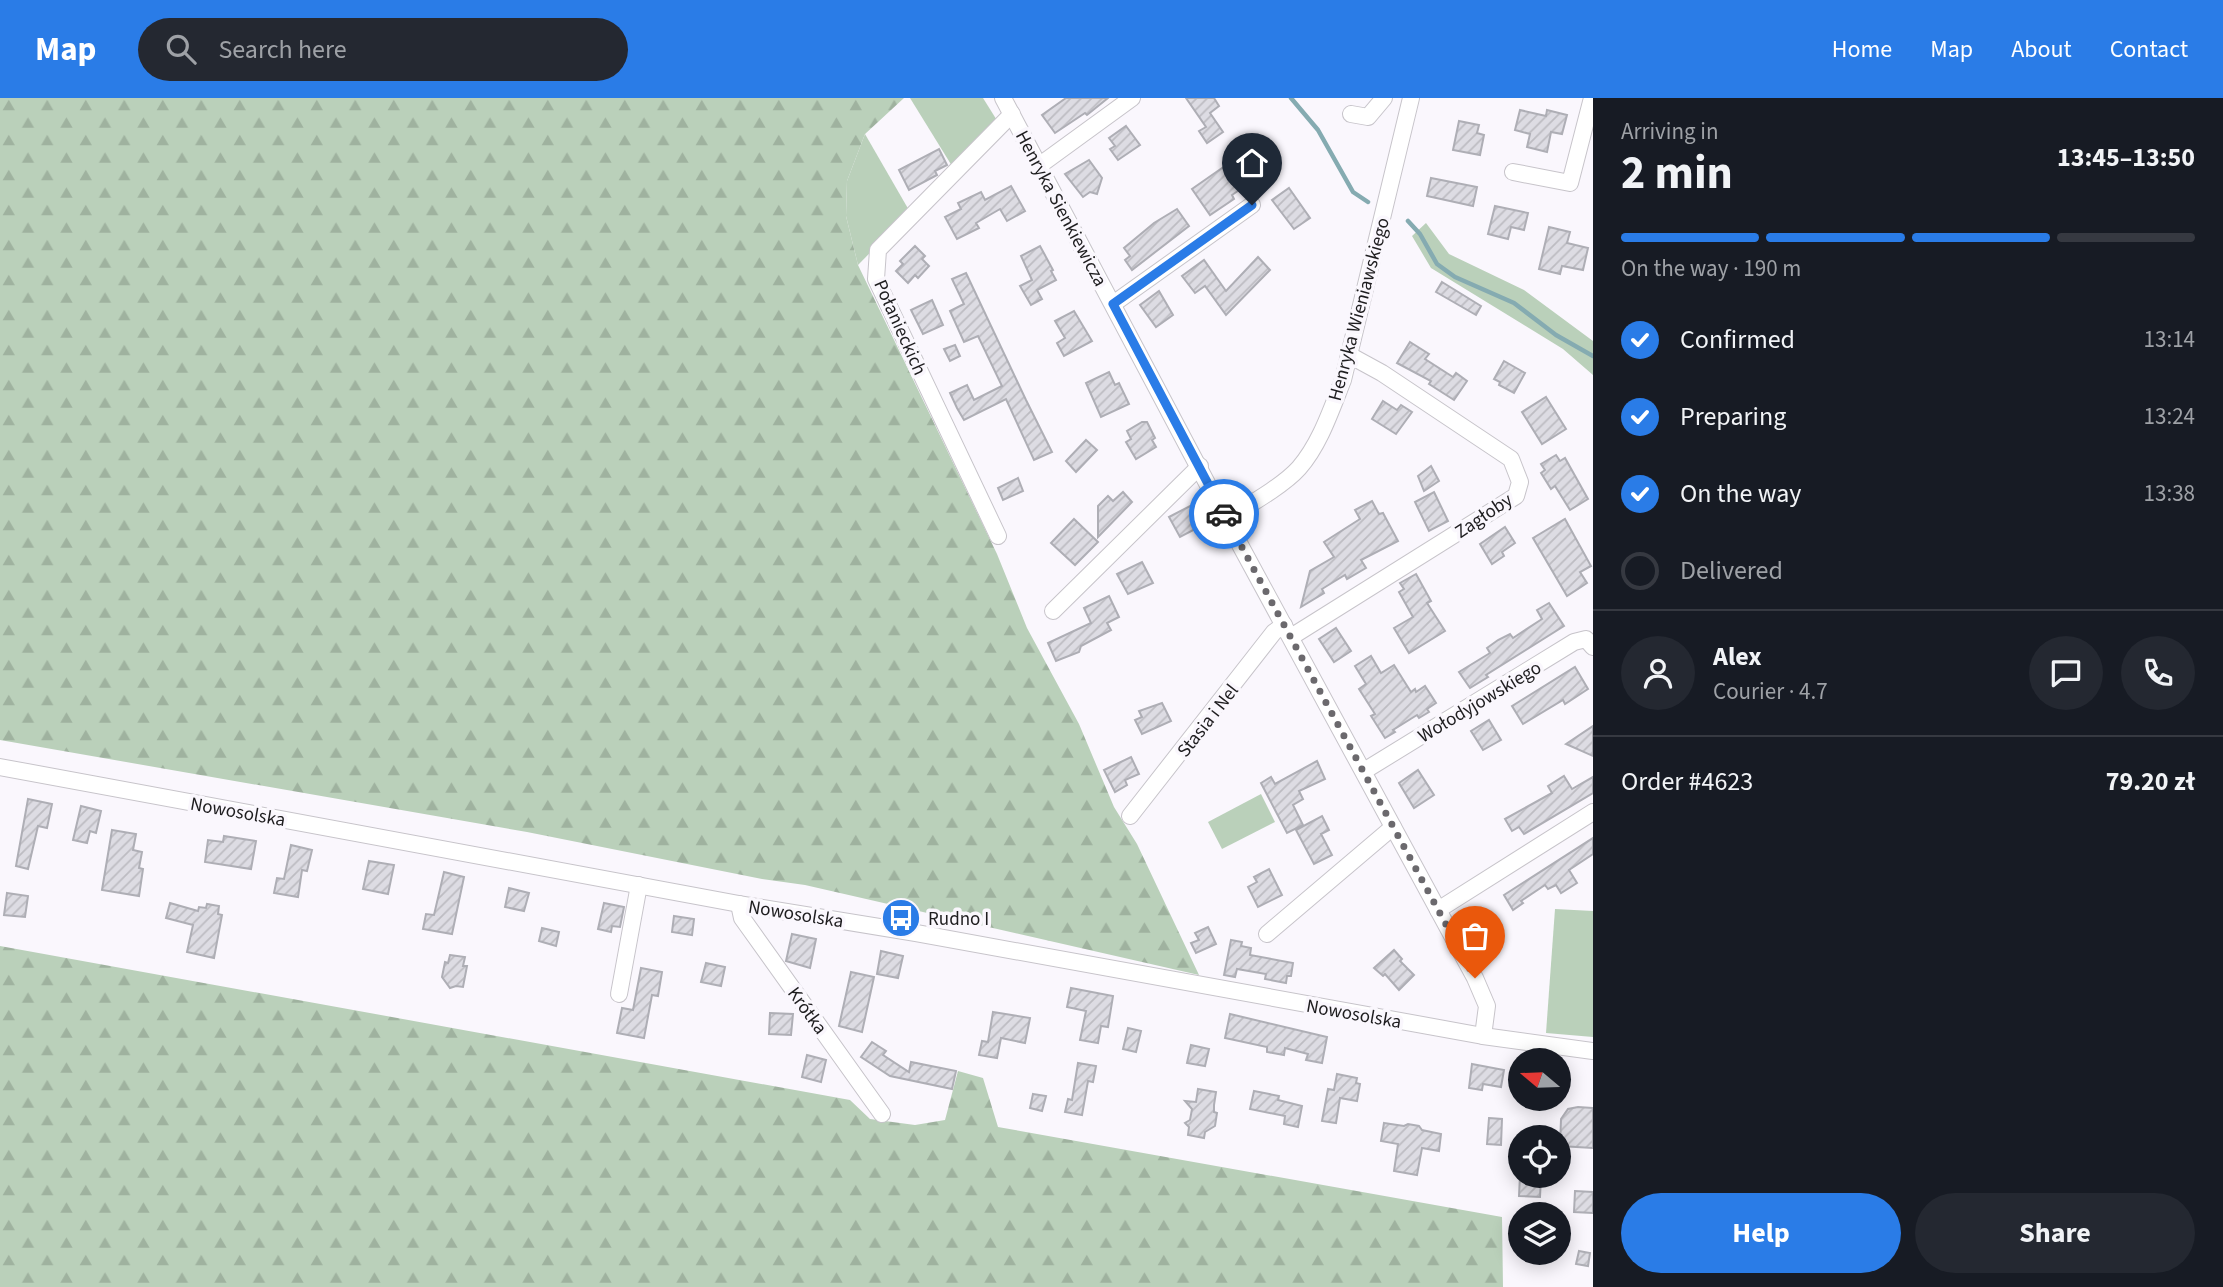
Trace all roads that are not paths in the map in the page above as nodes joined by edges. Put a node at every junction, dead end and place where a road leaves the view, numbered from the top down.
1 (1003, 98) edge
2 (1132, 98) edge
3 (1384, 98) edge
4 (1411, 98) edge
5 (1592, 98) edge
6 (1012, 114) junction
7 (1351, 114) dead end
8 (1040, 164) junction
9 (1513, 172) dead end
10 (1252, 205) dead end
11 (1113, 304) junction
12 (1349, 355) junction
13 (1199, 466) junction
14 (1226, 519) junction
15 (998, 536) dead end
16 (1053, 611) dead end
17 (1288, 631) junction
18 (1593, 647) edge
19 (0, 767) edge
20 (1364, 771) junction
21 (1593, 812) edge
22 (1130, 816) dead end
23 (1393, 827) junction
24 (639, 885) junction
25 (739, 904) junction
26 (1438, 910) junction
27 (1267, 934) dead end
28 (619, 994) dead end
29 (1483, 1036) junction
30 (1593, 1051) edge
31 (882, 1114) dead end

1 - 6 street, Henryka Sienkiewicza
2 - 8 street
3 - 7 street
4 - 12 street, Henryka Wieniawskiego
5 - 9 street
6 - 8 street, Henryka Sienkiewicza
6 - 15 street, Połanieckich
8 - 11 street, Henryka Sienkiewicza
10 - 11 street
11 - 13 street, Henryka Sienkiewicza
12 - 14 street, Henryka Wieniawskiego
12 - 17 street, Zagłoby
13 - 14 street, Henryka Sienkiewicza
13 - 16 street
14 - 17 street, Henryka Sienkiewicza
17 - 20 street, Henryka Sienkiewicza
17 - 22 street, Stasia i Nel
18 - 20 street, Wołodyjowskiego
19 - 24 street, Nowosolska
20 - 23 street, Henryka Sienkiewicza
21 - 26 street
23 - 26 street, Henryka Sienkiewicza
23 - 27 street
24 - 25 street, Nowosolska
24 - 28 street
25 - 29 street, Nowosolska
25 - 31 street, Krótka
26 - 29 street, Henryka Sienkiewicza
29 - 30 street, Nowosolska

